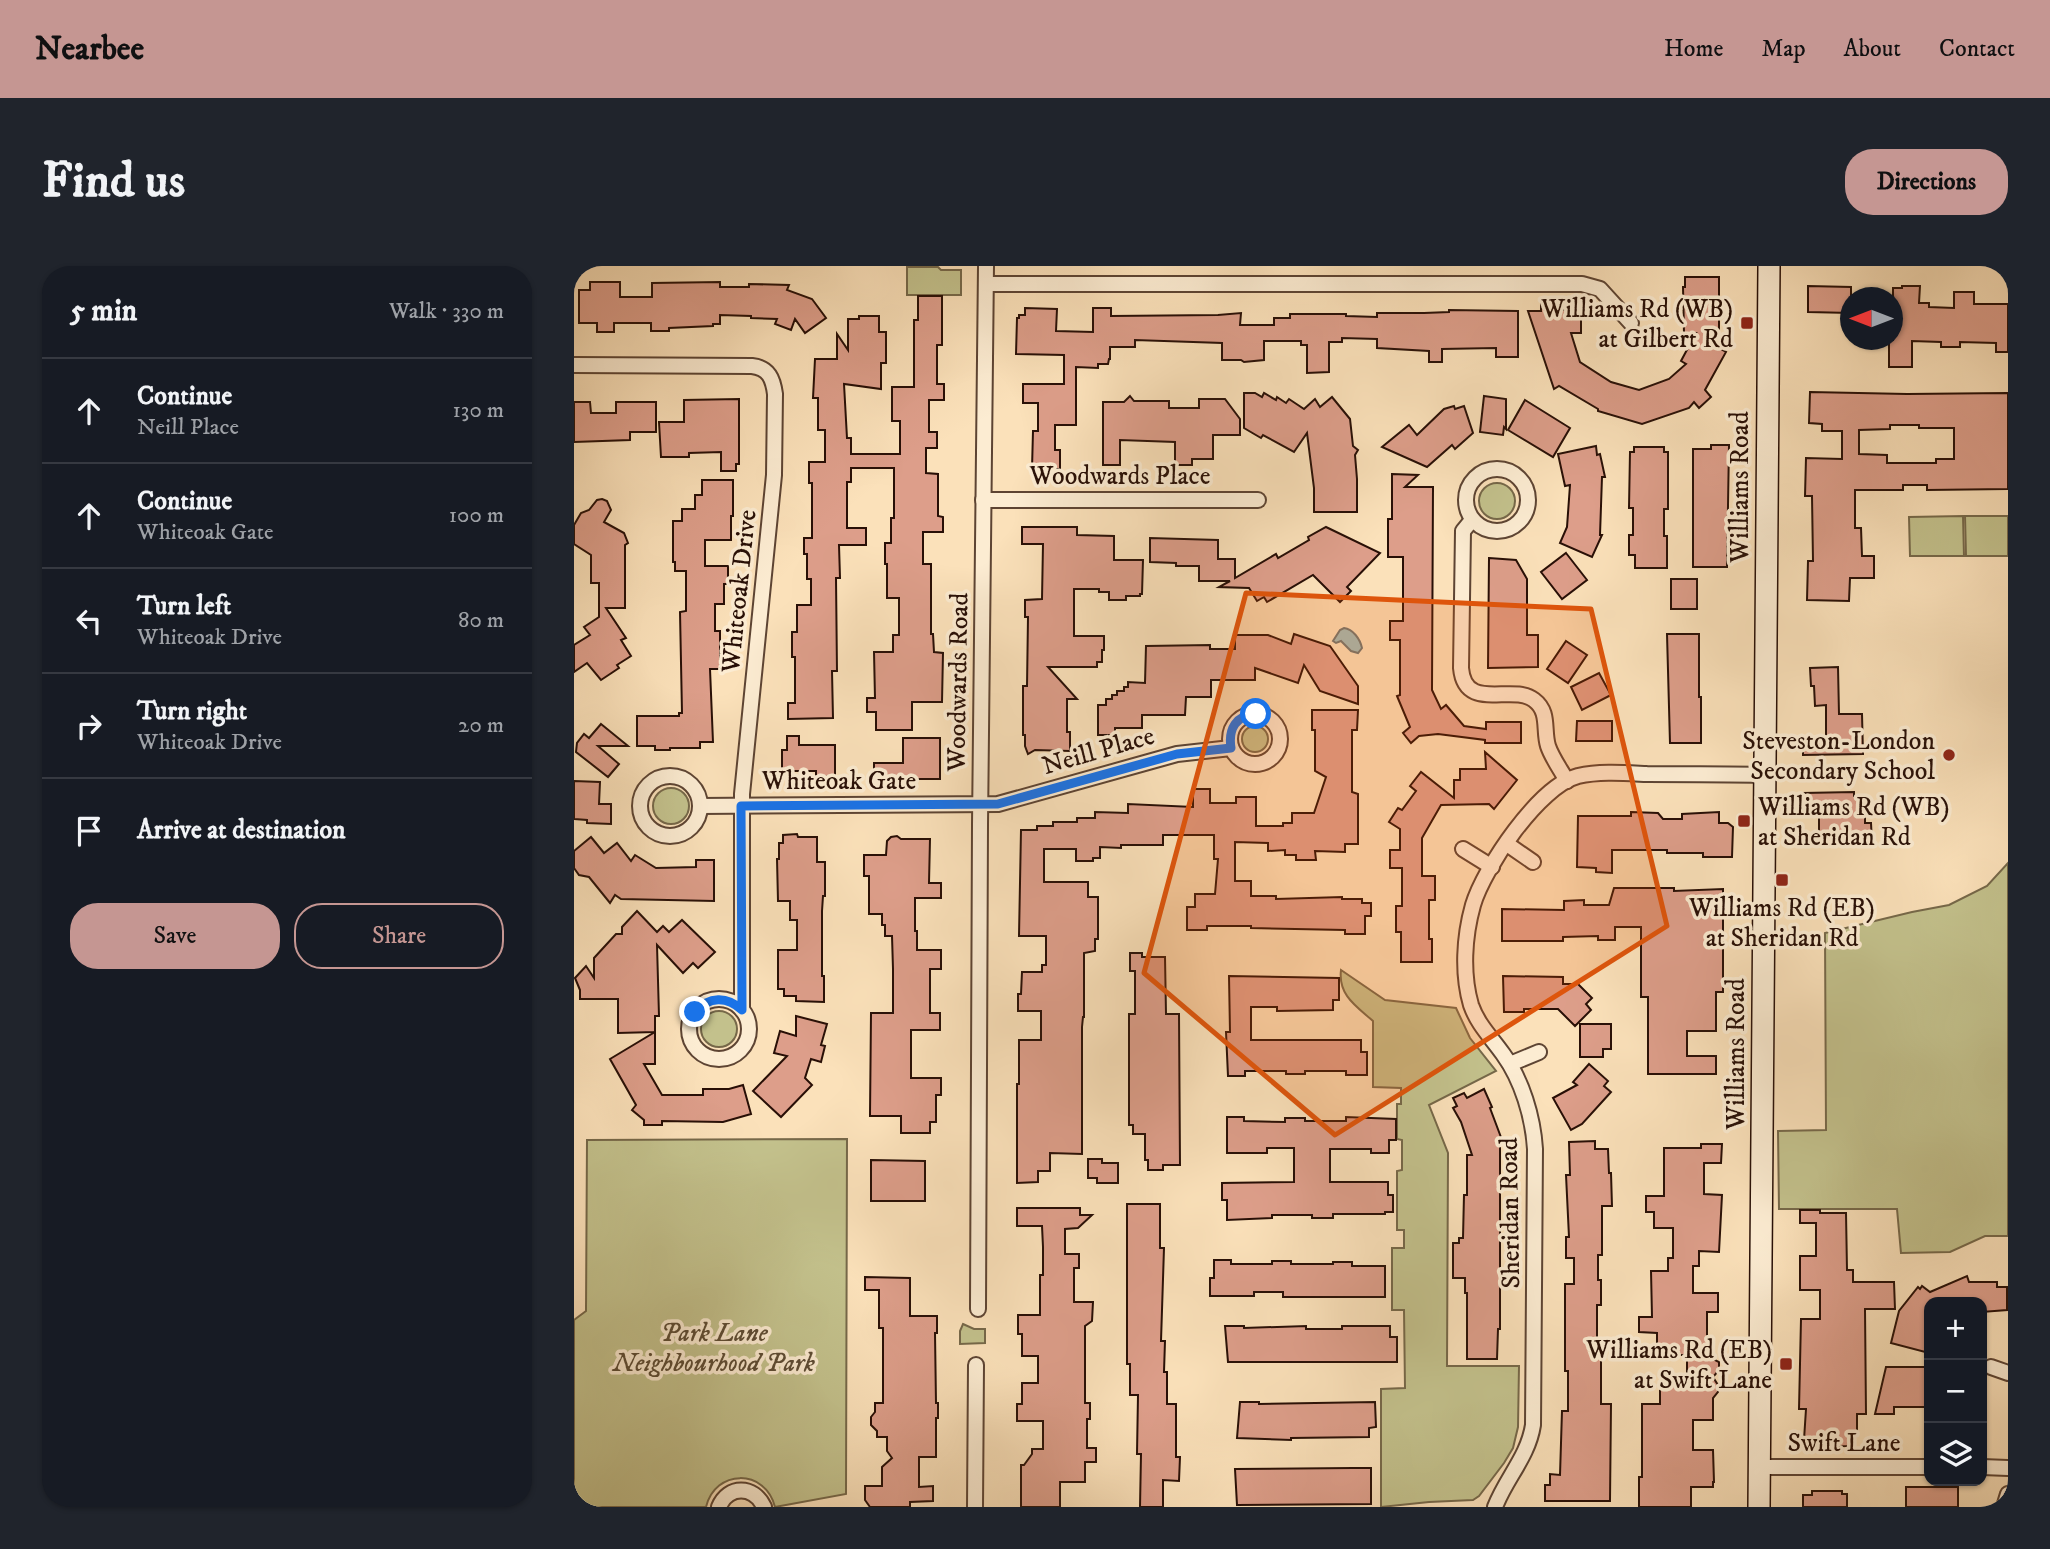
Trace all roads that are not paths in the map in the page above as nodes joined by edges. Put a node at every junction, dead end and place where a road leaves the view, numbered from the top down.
1 (986, 266) edge
2 (1769, 266) edge
3 (986, 284) junction
4 (1630, 323) dead end
5 (574, 365) edge
6 (983, 500) junction
7 (1258, 500) dead end
8 (1472, 520) junction
9 (1231, 748) dead end
10 (1765, 775) junction
11 (1567, 780) junction
12 (980, 804) junction
13 (701, 806) junction
14 (741, 806) junction
15 (1507, 844) junction
16 (1463, 849) dead end
17 (1533, 862) dead end
18 (1492, 867) junction
19 (742, 1010) junction
20 (1539, 1052) dead end
21 (1510, 1064) junction
22 (978, 1309) dead end
23 (976, 1365) dead end
24 (1991, 1367) dead end
25 (2008, 1374) edge
26 (1759, 1467) junction
27 (1924, 1467) edge
28 (1987, 1467) edge
29 (2008, 1468) edge
30 (2008, 1494) edge
31 (719, 1507) edge
32 (764, 1507) edge
33 (975, 1507) edge
34 (1495, 1507) edge
35 (1759, 1507) edge
36 (2004, 1507) edge

1 - 3 street, Woodwards Road
2 - 10 street, Williams Road
3 - 4 street
3 - 6 street, Woodwards Road
5 - 14 street, Whiteoak Drive
6 - 7 street, Woodwards Place
6 - 12 street, Woodwards Road
8 - 8 street
8 - 11 street
9 - 12 street, Neill Place
10 - 11 street, Sheridan Road
10 - 26 street, Williams Road
11 - 15 street, Sheridan Road
12 - 14 street, Whiteoak Gate
12 - 22 street, Woodwards Road
13 - 13 street
13 - 14 street, Whiteoak Gate
14 - 19 street, Whiteoak Drive
15 - 17 street
15 - 18 street, Sheridan Road
16 - 18 street
18 - 21 street, Sheridan Road
19 - 19 street, Whiteoak Drive
20 - 21 street
21 - 34 street, Sheridan Road
23 - 33 street
24 - 25 street
26 - 27 street, Swift Lane
26 - 35 street, Williams Road
28 - 29 street
30 - 36 street
31 - 32 street

